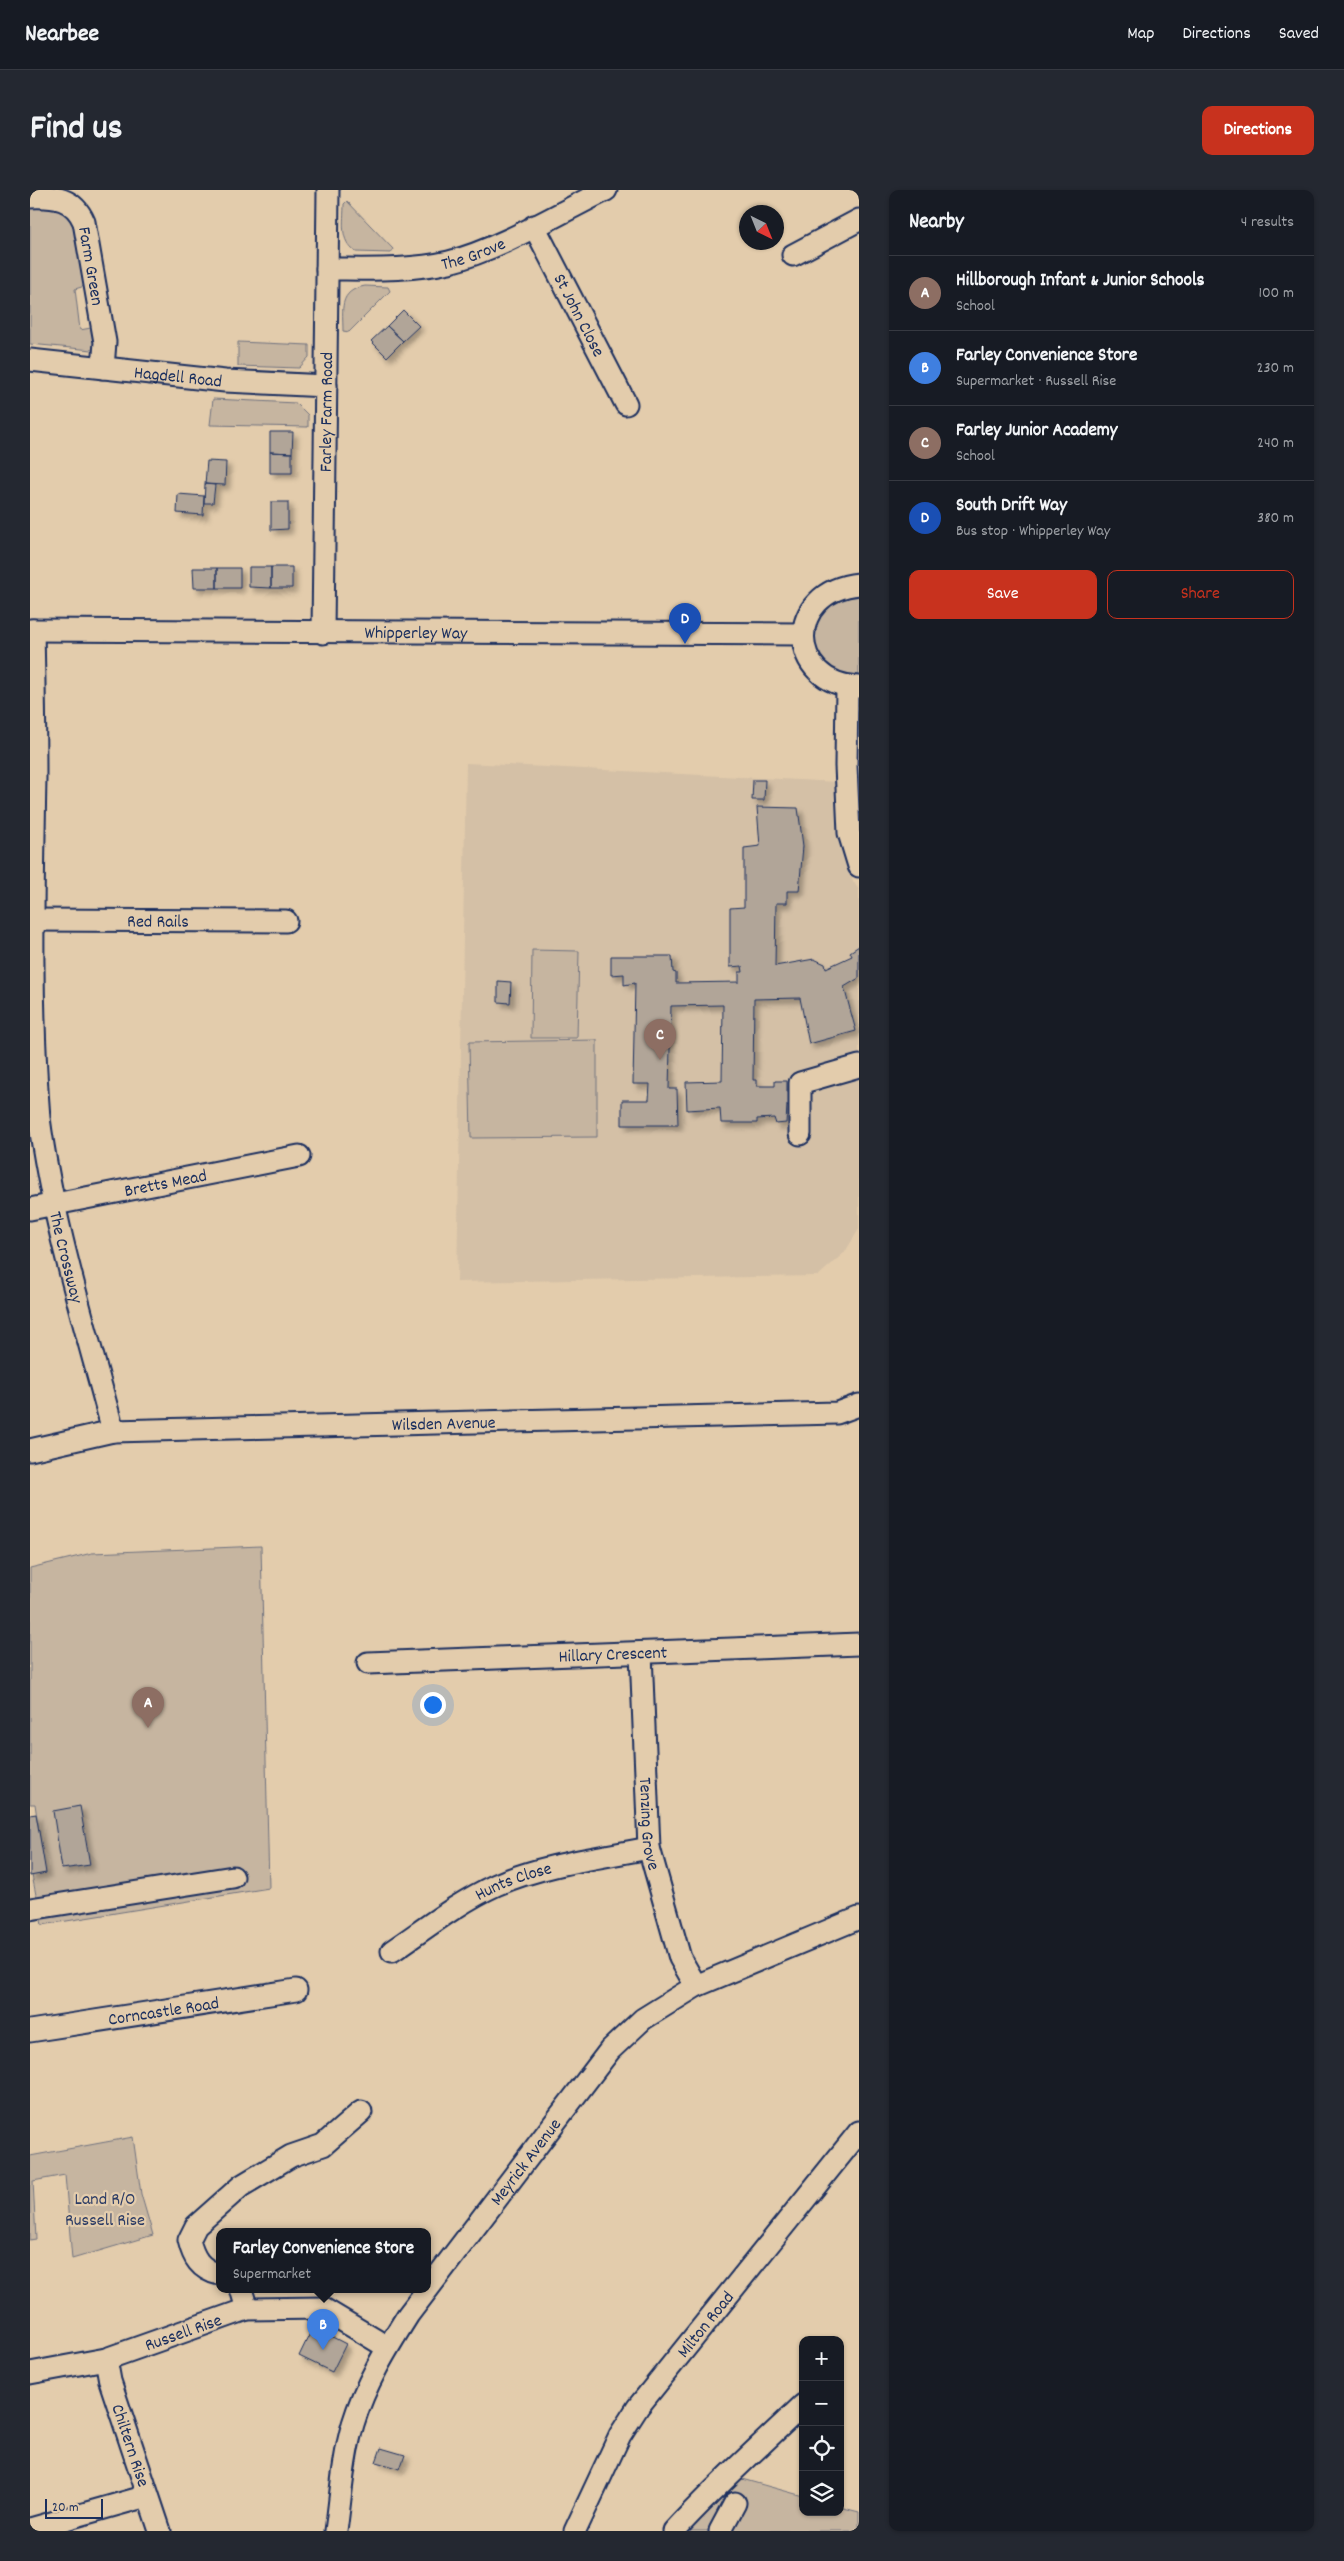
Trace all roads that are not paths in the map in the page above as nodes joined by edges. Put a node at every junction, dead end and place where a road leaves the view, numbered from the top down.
1 (328, 190) edge
2 (606, 190) edge
3 (34, 194) edge
4 (582, 195) edge
5 (859, 220) edge
6 (534, 226) junction
7 (793, 255) dead end
8 (327, 269) junction
9 (30, 360) edge
10 (103, 368) junction
11 (326, 386) junction
12 (626, 404) dead end
13 (859, 584) edge
14 (32, 630) edge
15 (323, 633) junction
16 (803, 634) junction
17 (853, 687) edge
18 (859, 866) edge
19 (30, 920) edge
20 (286, 921) dead end
21 (859, 1066) edge
22 (800, 1134) dead end
23 (300, 1156) dead end
24 (54, 1204) junction
25 (30, 1209) edge
26 (859, 1405) edge
27 (113, 1431) junction
28 (30, 1450) edge
29 (859, 1644) edge
30 (641, 1654) junction
31 (368, 1663) dead end
32 (649, 1848) junction
33 (233, 1877) dead end
34 (30, 1909) edge
35 (859, 1918) edge
36 (392, 1951) dead end
37 (696, 1986) junction
38 (296, 1990) dead end
39 (30, 2031) edge
40 (361, 2112) dead end
41 (859, 2132) edge
42 (216, 2273) edge
43 (431, 2284) edge
44 (242, 2293) edge
45 (424, 2293) edge
46 (248, 2309) junction
47 (387, 2347) junction
48 (106, 2360) junction
49 (30, 2373) edge
50 (799, 2409) edge
51 (147, 2496) junction
52 (735, 2503) dead end
53 (30, 2529) edge
54 (160, 2531) edge
55 (336, 2531) edge
56 (575, 2531) edge
57 (674, 2531) edge
58 (720, 2531) edge

1 - 8 street, Farley Farm Road
2 - 4 street, The Grove
3 - 10 street, Farm Green
4 - 6 street, The Grove
5 - 7 street
6 - 8 street, The Grove
6 - 12 street, St John Close
8 - 11 street, Farley Farm Road
9 - 10 street, Hagdell Road
10 - 11 street, Hagdell Road
11 - 15 street, Farley Farm Road
13 - 16 street
14 - 15 street, Whipperley Way
14 - 19 street, The Crossway
15 - 16 street, Whipperley Way
16 - 17 street
17 - 18 street
19 - 20 street, Red Rails
19 - 24 street, The Crossway
21 - 22 street
23 - 24 street, Bretts Mead
24 - 25 street, Bretts Mead
24 - 27 street, The Crossway
26 - 27 street, Wilsden Avenue
27 - 28 street, Wilsden Avenue
29 - 30 street, Hillary Crescent
30 - 31 street, Hillary Crescent
30 - 32 street, Tenzing Grove
32 - 36 street, Hunts Close
32 - 37 street, Tenzing Grove
33 - 34 street
35 - 37 street, Meyrick Avenue
37 - 43 street, Meyrick Avenue
38 - 39 street, Corncastle Road
40 - 42 street
41 - 56 street, Milton Road
44 - 46 street
45 - 47 street, Meyrick Avenue
46 - 47 street, Russell Rise
46 - 48 street, Russell Rise
47 - 55 street, Meyrick Avenue
48 - 49 street, Russell Rise
48 - 51 street, Chiltern Rise
50 - 57 street
51 - 53 street
51 - 54 street, Chiltern Rise
52 - 58 street

